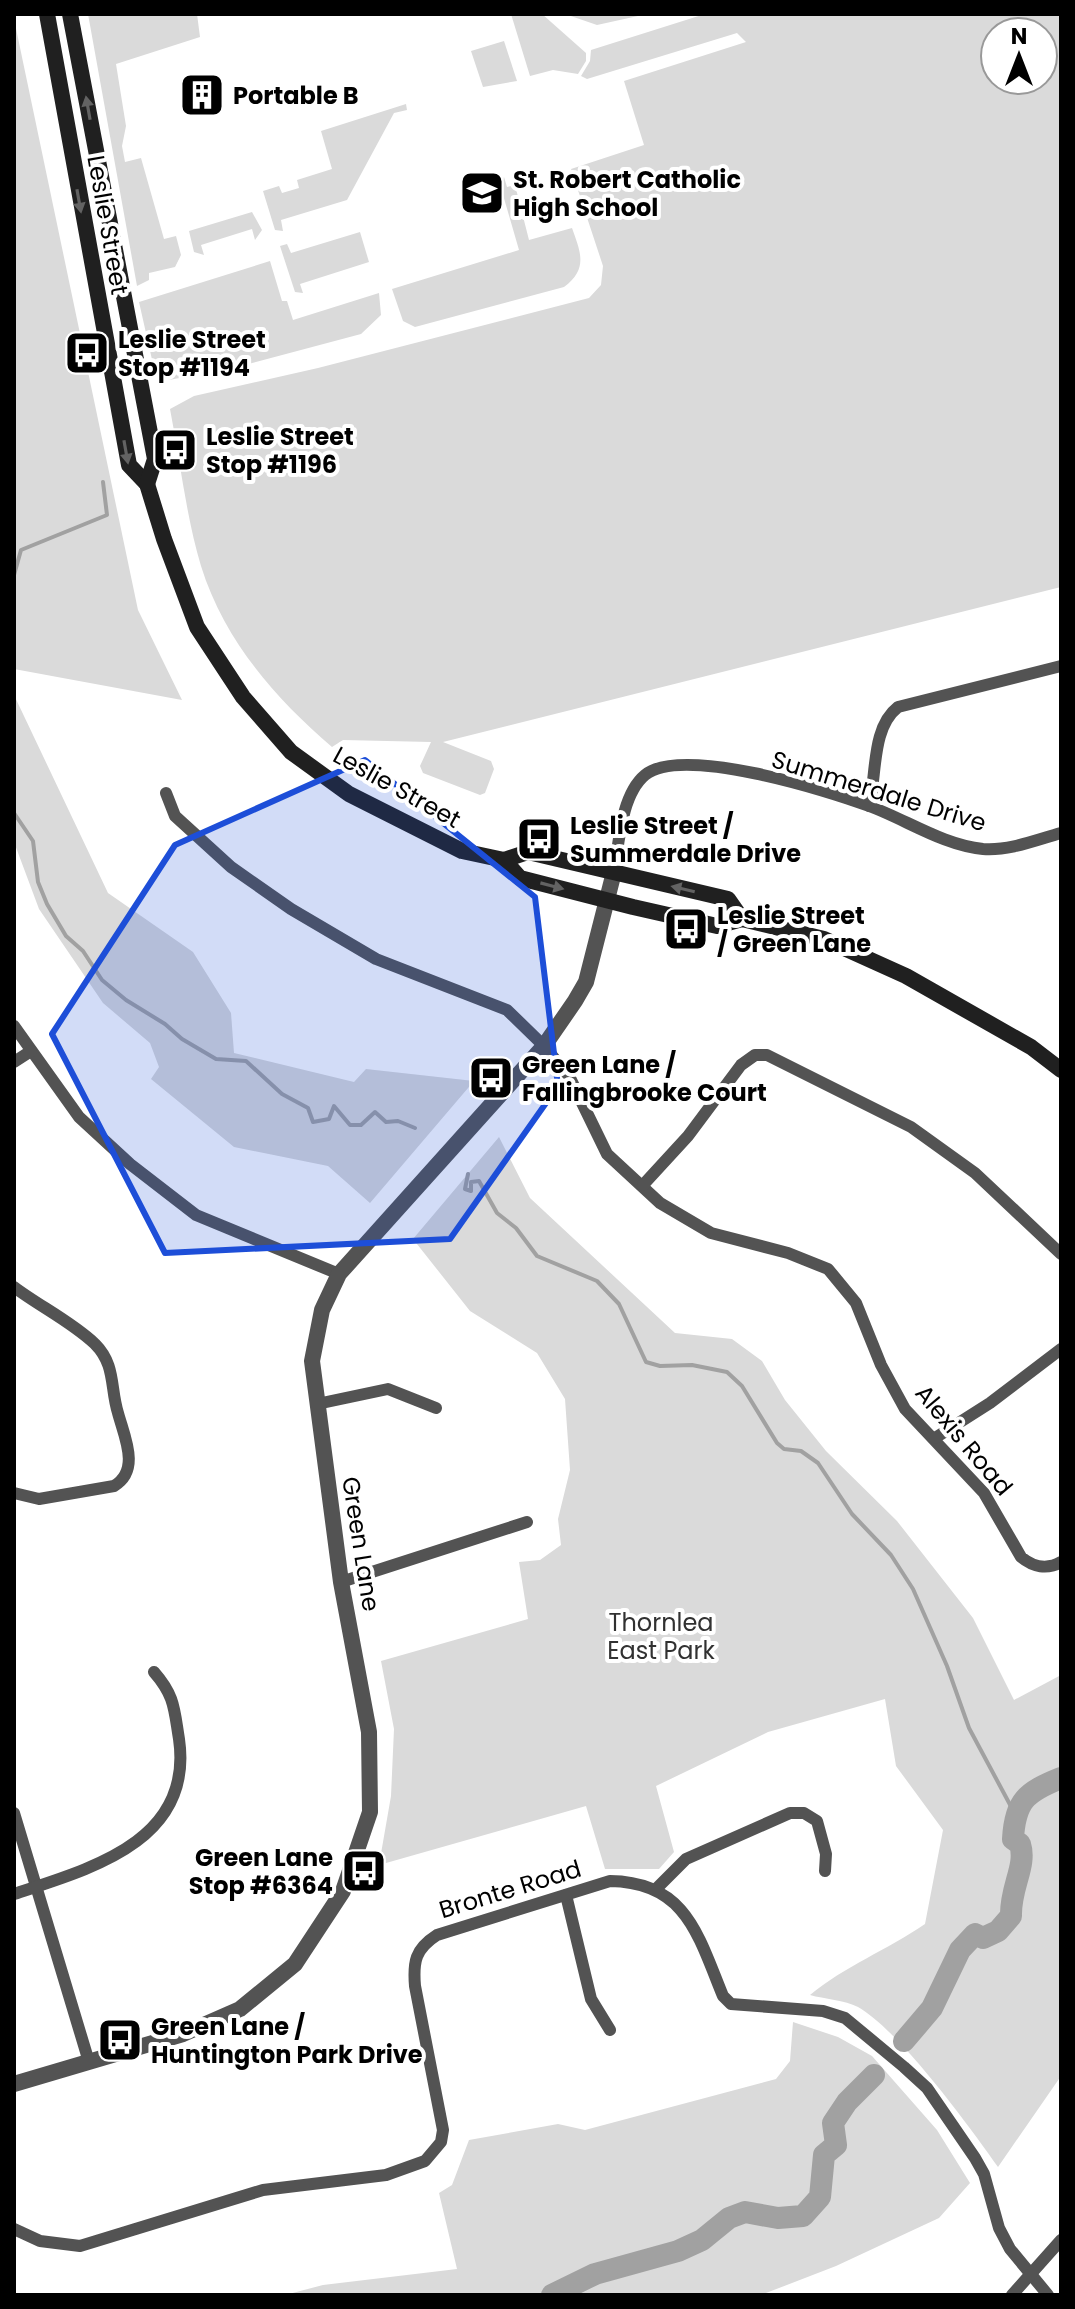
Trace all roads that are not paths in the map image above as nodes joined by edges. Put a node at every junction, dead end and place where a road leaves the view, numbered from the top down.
1 (47, 14) edge
2 (70, 14) edge
3 (147, 484) junction
4 (1061, 666) edge
5 (166, 793) dead end
6 (869, 806) junction
7 (1061, 833) edge
8 (504, 860) junction
9 (614, 872) junction
10 (606, 901) junction
11 (742, 919) junction
12 (14, 1026) edge
13 (544, 1046) junction
14 (31, 1051) junction
15 (14, 1062) edge
16 (1061, 1070) edge
17 (643, 1185) junction
18 (1061, 1254) edge
19 (339, 1274) junction
20 (14, 1287) edge
21 (1061, 1349) edge
22 (317, 1404) junction
23 (436, 1408) dead end
24 (935, 1438) junction
25 (14, 1493) edge
26 (527, 1522) dead end
27 (1061, 1562) edge
28 (341, 1582) junction
29 (154, 1672) dead end
30 (14, 1813) edge
31 (825, 1871) dead end
32 (35, 1887) junction
33 (656, 1889) junction
34 (14, 1894) edge
35 (566, 1895) junction
36 (610, 2030) dead end
37 (89, 2062) junction
38 (14, 2084) edge
39 (14, 2229) edge
40 (1061, 2240) edge
41 (1030, 2276) junction
42 (1012, 2295) edge
43 (1048, 2295) edge

1 -> 3 main road, Leslie Street
3 -> 2 main road, Leslie Street
3 - 8 main road, Leslie Street
4 - 6 street
5 - 13 street, Alexis Road
6 - 7 street, Summerdale Drive
6 - 9 street, Summerdale Drive
8 - 9 main road, Leslie Street
8 -> 10 main road, Leslie Street
9 - 10 street, Green Lane
11 -> 9 main road, Leslie Street
10 - 11 main road, Leslie Street
10 - 13 street, Green Lane
11 - 16 main road, Leslie Street
12 - 14 street
13 - 17 street, Alexis Road
13 - 19 street, Green Lane
14 - 15 street
14 - 19 street
17 - 18 street
17 - 24 street, Alexis Road
19 - 22 street, Green Lane
20 - 25 street
21 - 24 street
22 - 23 street
22 - 28 street, Green Lane
24 - 27 street, Alexis Road
26 - 28 street
28 - 37 street, Green Lane
29 - 32 street
30 - 32 street
31 - 33 street
32 - 34 street
32 - 37 street
33 - 35 street, Bronte Road
33 - 41 street, Bronte Road
35 - 36 street
35 - 39 street, Bronte Road
37 - 38 street, Green Lane
40 - 41 street
41 - 42 street
41 - 43 street, Bronte Road

